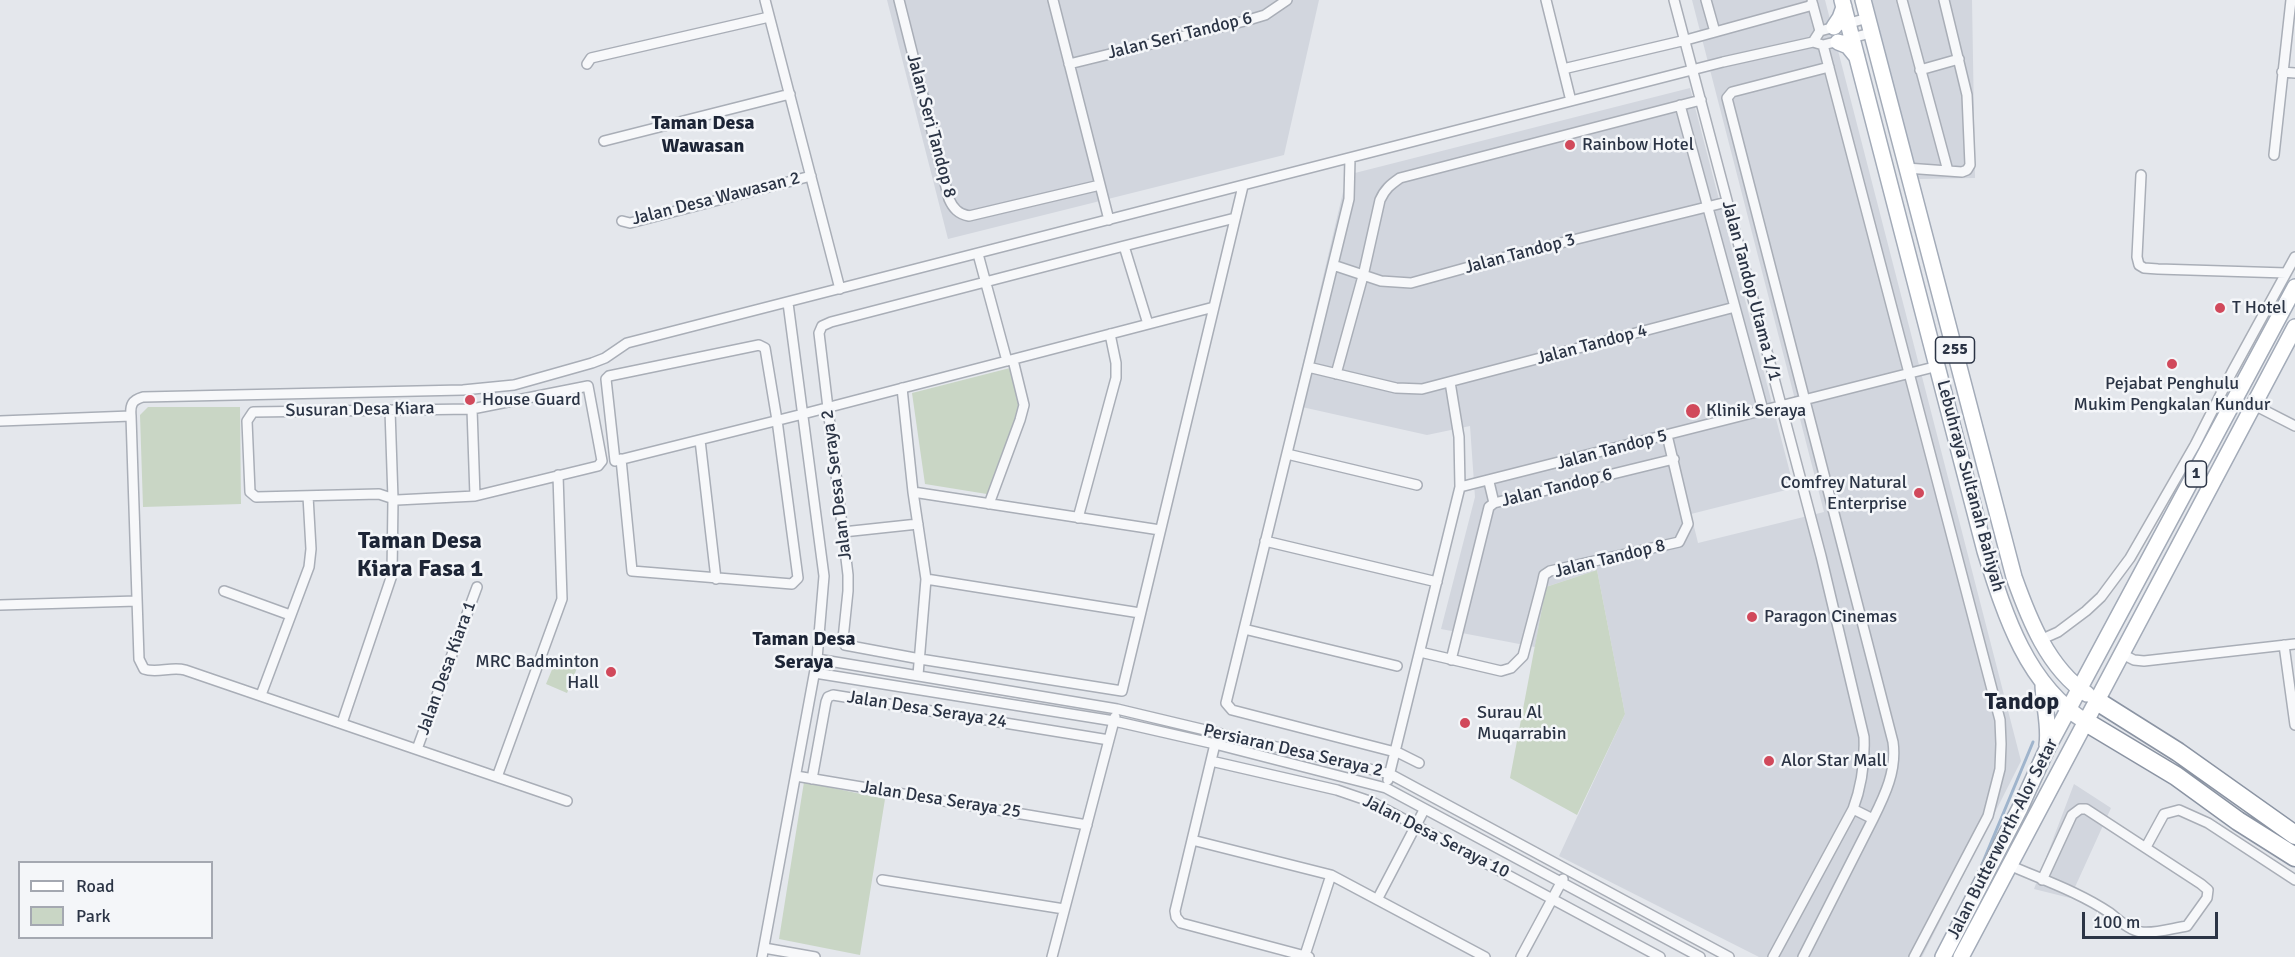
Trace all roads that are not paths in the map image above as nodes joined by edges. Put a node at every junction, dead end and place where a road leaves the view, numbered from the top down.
1 (765, 0) edge
2 (899, 0) edge
3 (1053, 0) edge
4 (1287, 0) edge
5 (1546, 0) edge
6 (1674, 0) edge
7 (1706, 0) edge
8 (1863, 0) edge
9 (1902, 0) edge
10 (1944, 0) edge
11 (2291, 0) edge
12 (1812, 3) edge
13 (1843, 4) edge
14 (769, 17) junction
15 (1870, 25) junction
16 (2291, 31) edge
17 (1715, 32) junction
18 (1836, 34) junction
19 (1686, 40) junction
20 (1959, 58) junction
21 (587, 64) dead end
22 (1069, 64) junction
23 (1828, 68) junction
24 (1563, 69) junction
25 (1693, 70) junction
26 (1920, 70) junction
27 (2282, 72) junction
28 (2295, 73) edge
29 (789, 94) junction
30 (1701, 100) junction
31 (1571, 101) junction
32 (1680, 105) junction
33 (604, 141) dead end
34 (2274, 155) dead end
35 (1350, 159) junction
36 (1906, 168) junction
37 (1948, 171) junction
38 (2141, 175) dead end
39 (811, 176) junction
40 (1100, 185) junction
41 (1243, 186) junction
42 (1727, 202) junction
43 (1708, 207) junction
44 (1235, 218) junction
45 (1109, 220) junction
46 (622, 221) dead end
47 (1124, 246) junction
48 (978, 254) junction
49 (2295, 257) edge
50 (1333, 265) junction
51 (2286, 273) junction
52 (1363, 276) junction
53 (985, 280) junction
54 (2295, 287) edge
55 (840, 289) junction
56 (788, 303) junction
57 (1214, 307) junction
58 (1735, 307) junction
59 (1148, 324) junction
60 (2295, 327) edge
61 (1110, 334) junction
62 (1010, 360) junction
63 (1938, 366) junction
64 (1308, 367) junction
65 (1908, 372) junction
66 (1336, 374) junction
67 (1450, 382) junction
68 (902, 388) junction
69 (1805, 399) junction
70 (1782, 405) junction
71 (2254, 405) junction
72 (827, 408) junction
73 (472, 409) junction
74 (390, 410) junction
75 (1763, 410) junction
76 (803, 414) junction
77 (130, 416) junction
78 (777, 420) junction
79 (0, 421) edge
80 (2295, 426) edge
81 (1667, 435) junction
82 (700, 440) junction
83 (1287, 454) junction
84 (621, 459) junction
85 (1674, 459) junction
86 (558, 475) junction
87 (1488, 482) junction
88 (1417, 486) dead end
89 (1460, 487) junction
90 (913, 492) junction
91 (308, 496) junction
92 (475, 496) junction
93 (393, 499) junction
94 (1494, 503) junction
95 (989, 504) junction
96 (1078, 518) junction
97 (918, 524) junction
98 (1160, 530) junction
99 (843, 532) junction
100 (1265, 541) junction
101 (716, 579) junction
102 (926, 579) junction
103 (1437, 582) junction
104 (477, 587) dead end
105 (224, 591) dead end
106 (137, 601) junction
107 (0, 605) edge
108 (1140, 613) junction
109 (290, 615) junction
110 (1244, 629) junction
111 (2040, 640) junction
112 (2295, 644) edge
113 (2284, 645) junction
114 (1420, 652) junction
115 (2122, 654) junction
116 (817, 659) junction
117 (920, 659) junction
118 (1451, 660) junction
119 (2096, 660) junction
120 (2055, 661) junction
121 (1397, 666) dead end
122 (814, 673) junction
123 (918, 675) junction
124 (2043, 682) junction
125 (2081, 690) junction
126 (261, 695) junction
127 (2097, 701) junction
128 (1117, 709) junction
129 (2069, 711) junction
130 (1114, 722) junction
131 (2086, 722) junction
132 (342, 723) junction
133 (2295, 725) edge
134 (1109, 740) junction
135 (1215, 744) junction
136 (417, 749) junction
137 (2046, 751) junction
138 (1396, 752) junction
139 (1211, 761) junction
140 (1419, 763) dead end
141 (1390, 774) junction
142 (795, 776) junction
143 (497, 777) junction
144 (812, 779) junction
145 (1386, 788) junction
146 (567, 801) dead end
147 (1853, 809) junction
148 (1424, 810) junction
149 (1874, 819) junction
150 (1416, 824) junction
151 (1086, 825) junction
152 (2295, 836) edge
153 (1192, 840) junction
154 (2146, 847) junction
155 (2295, 857) edge
156 (2009, 865) junction
157 (1567, 872) junction
158 (1331, 875) junction
159 (882, 880) dead end
160 (2042, 880) junction
161 (2295, 880) edge
162 (1561, 883) junction
163 (1378, 898) junction
164 (1553, 898) junction
165 (1064, 909) junction
166 (763, 952) edge
167 (1307, 956) edge
168 (815, 957) edge
169 (1052, 957) edge
170 (1485, 957) edge
171 (1521, 957) edge
172 (1660, 957) edge
173 (1700, 957) edge
174 (1729, 957) edge
175 (1773, 957) edge
176 (1803, 957) edge
177 (1914, 957) edge
178 (1943, 957) edge
179 (1961, 957) edge

1 - 14 street
2 - 40 street, Jalan Seri Tandop 8
3 - 22 street
4 - 22 street, Jalan Seri Tandop 6
5 - 24 street
6 - 19 street, Jalan Tandop Utama 1/1
7 - 17 street
8 - 15 main road, Lebuhraya Sultanah Bahiyah / 255
9 - 26 street
10 - 20 street
11 - 16 street
12 - 17 street
12 - 18 street
13 - 18 main road, Lebuhraya Sultanah Bahiyah / 255
14 - 21 street
14 - 29 street
15 - 18 street
15 - 18 street
15 - 36 main road, Lebuhraya Sultanah Bahiyah / 255
16 - 27 street
17 - 19 street
18 - 23 street
18 - 25 street
18 - 63 main road, Lebuhraya Sultanah Bahiyah / 255
19 - 24 street
19 - 25 street, Jalan Tandop Utama 1/1
20 - 26 street
20 - 37 street
22 - 40 street
23 - 65 street
23 - 69 street
24 - 31 street
25 - 30 street, Jalan Tandop Utama 1/1
25 - 31 street
26 - 37 street
27 - 28 street
27 - 34 street
29 - 33 street
29 - 39 street
30 - 32 street
30 - 42 street, Jalan Tandop Utama 1/1
31 - 35 street
32 - 43 street
32 - 52 street
35 - 41 street
35 - 50 street
36 - 37 street
36 - 111 main road, Lebuhraya Sultanah Bahiyah / 255
38 - 51 street
39 - 46 street, Jalan Desa Wawasan 2
39 - 55 street
40 - 45 street
41 - 44 street
41 - 45 street
42 - 43 street, Jalan Tandop 3
42 - 70 street, Jalan Tandop Utama 1/1
43 - 52 street, Jalan Tandop 3
43 - 58 street
44 - 47 street
44 - 57 street
45 - 48 street
47 - 53 street
47 - 59 street
48 - 53 street
48 - 55 street
49 - 51 street
50 - 52 street, Jalan Tandop 3
50 - 64 street
51 - 111 street
52 - 66 street
53 - 62 street
53 - 72 street, Jalan Desa Seraya 2
54 - 119 main road, 1
55 - 56 street
56 - 76 street
56 - 77 street
57 - 59 street
57 - 98 street
58 - 67 street, Jalan Tandop 4
58 - 75 street
59 - 61 street
60 - 71 main road, 1
61 - 62 street
61 - 96 street
62 - 68 street
62 - 95 street
63 - 65 street, Jalan Tandop 5
63 - 124 main road, Lebuhraya Sultanah Bahiyah / 255
64 - 66 street, Jalan Tandop 4
64 - 83 street
65 - 69 street, Jalan Tandop 5
65 - 177 street
66 - 67 street, Jalan Tandop 4
67 - 89 street
68 - 72 street
68 - 90 street
69 - 70 street, Jalan Tandop 5
69 - 149 street
70 - 75 street, Jalan Tandop 5
70 - 147 street, Jalan Tandop Utama 1/1
71 - 80 street
71 - 115 main road, 1
72 - 76 street
72 - 99 street, Jalan Desa Seraya 2
73 - 74 street, Susuran Desa Kiara
73 - 86 street, Susuran Desa Kiara
73 - 92 street
74 - 91 street, Susuran Desa Kiara
74 - 93 street
75 - 81 street, Jalan Tandop 5
76 - 78 street
76 - 116 street
77 - 79 street
77 - 106 street
78 - 82 street
78 - 84 street
78 - 101 street
81 - 85 street
81 - 87 street, Jalan Tandop 5
82 - 84 street
82 - 101 street
83 - 88 street
83 - 100 street
84 - 101 street
85 - 94 street, Jalan Tandop 6
85 - 118 street, Jalan Tandop 8
86 - 92 street
86 - 143 street
87 - 89 street, Jalan Tandop 5
87 - 94 street
89 - 103 street
90 - 95 street
90 - 97 street
91 - 93 street
91 - 109 street
92 - 93 street
93 - 132 street
94 - 118 street, Jalan Tandop 6
95 - 96 street
96 - 98 street
97 - 99 street
97 - 102 street
98 - 108 street
99 - 117 street, Jalan Desa Seraya 2
100 - 103 street
100 - 110 street
102 - 108 street
102 - 117 street
103 - 114 street
104 - 136 street, Jalan Desa Kiara 1
105 - 109 street
106 - 107 street
106 - 126 street
108 - 117 street
109 - 126 street
110 - 121 street
110 - 138 street
111 - 120 main road, Lebuhraya Sultanah Bahiyah / 255
112 - 113 street
113 - 115 street
113 - 133 street
114 - 118 street
114 - 138 street
115 - 127 main road, 1
116 - 122 street
116 - 123 street, Persiaran Desa Seraya 2
117 - 123 street
119 - 120 main road
119 - 125 main road, 1
120 - 125 main road, Lebuhraya Sultanah Bahiyah / 255
122 - 130 street, Persiaran Desa Seraya 2
122 - 142 street
123 - 128 street, Persiaran Desa Seraya 2
124 - 129 main road, Lebuhraya Sultanah Bahiyah / 255
124 - 137 main road
125 - 127 main road, Lebuhraya Sultanah Bahiyah
125 - 129 main road, Jalan Butterworth-Alor Setar / 1
126 - 132 street
127 - 131 main road, Jalan Butterworth-Alor Setar / 1
127 - 152 highway
128 - 130 street
128 - 141 street, Persiaran Desa Seraya 2
129 - 131 main road, Lebuhraya Sultanah Bahiyah
129 - 137 main road, Jalan Butterworth-Alor Setar / 1
130 - 134 street
130 - 135 street, Persiaran Desa Seraya 2
131 - 155 highway
131 - 156 main road, Jalan Butterworth-Alor Setar / 1
132 - 136 street
134 - 144 street, Jalan Desa Seraya 24
134 - 151 street
135 - 139 street
135 - 145 street, Persiaran Desa Seraya 2
136 - 143 street
137 - 178 main road, Jalan Butterworth-Alor Setar / 1
138 - 140 street
138 - 141 street
139 - 150 street, Jalan Desa Seraya 10
139 - 153 street
141 - 145 street
141 - 157 street, Persiaran Desa Seraya 2
142 - 144 street, Jalan Desa Seraya 25
142 - 166 street
143 - 146 street
144 - 151 street, Jalan Desa Seraya 25
145 - 148 street, Persiaran Desa Seraya 2
147 - 149 street
147 - 175 street, Jalan Tandop Utama 1/1
148 - 150 street
148 - 162 street, Persiaran Desa Seraya 2
149 - 176 street
150 - 163 street
150 - 164 street, Jalan Desa Seraya 10
151 - 165 street
153 - 158 street
153 - 167 street
154 - 160 street
154 - 160 street
154 - 161 street
156 - 160 street
156 - 179 main road, Jalan Butterworth-Alor Setar / 1
157 - 162 street
157 - 174 street, Persiaran Desa Seraya 2
158 - 163 street
158 - 167 street
159 - 165 street
162 - 164 street
162 - 173 street, Persiaran Desa Seraya 2
163 - 170 street
164 - 171 street
164 - 172 street, Jalan Desa Seraya 10
165 - 169 street
166 - 168 street

